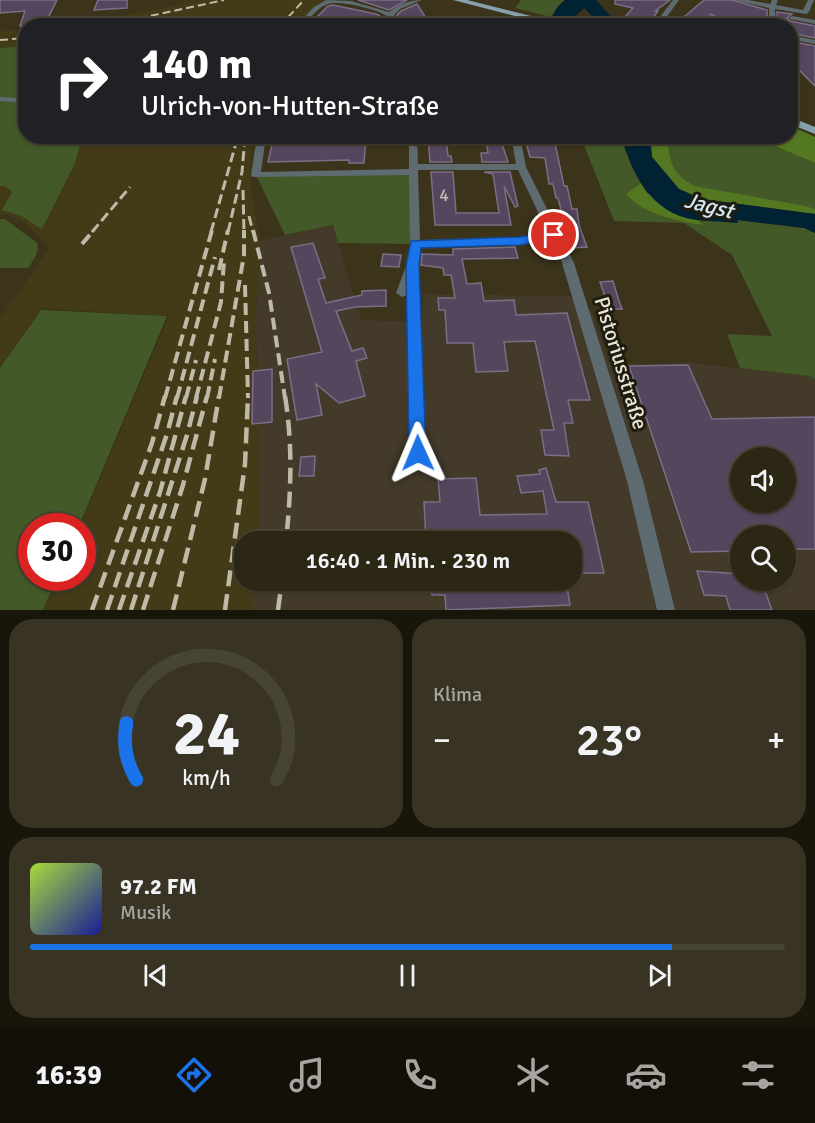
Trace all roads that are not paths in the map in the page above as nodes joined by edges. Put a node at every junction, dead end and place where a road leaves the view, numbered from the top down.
1 (419, 0) edge
2 (457, 0) edge
3 (676, 0) edge
4 (738, 0) edge
5 (811, 0) edge
6 (774, 7) edge
7 (390, 15) junction
8 (308, 18) edge
9 (392, 18) edge
10 (539, 18) edge
11 (662, 18) edge
12 (815, 22) edge
13 (798, 39) edge
14 (815, 42) edge
15 (0, 99) edge
16 (16, 100) dead end
17 (798, 124) edge
18 (815, 131) edge
19 (261, 144) edge
20 (413, 144) edge
21 (517, 144) edge
22 (521, 167) junction
23 (414, 170) junction
24 (554, 235) junction
25 (415, 244) junction
26 (412, 266) junction
27 (402, 293) dead end
28 (418, 453) dead end
29 (666, 610) edge

1 - 7 street
2 - 10 main road
3 - 11 street
4 - 6 street
5 - 6 street
6 - 12 street
7 - 8 street
7 - 9 street
13 - 14 street
15 - 16 street
17 - 18 main road
19 - 23 street
20 - 23 street
21 - 22 street, Pistoriusstraße
22 - 23 street
22 - 24 street, Pistoriusstraße
23 - 25 street
24 - 25 street
24 - 29 street, Pistoriusstraße
25 - 26 street
26 - 27 street
26 - 28 street

